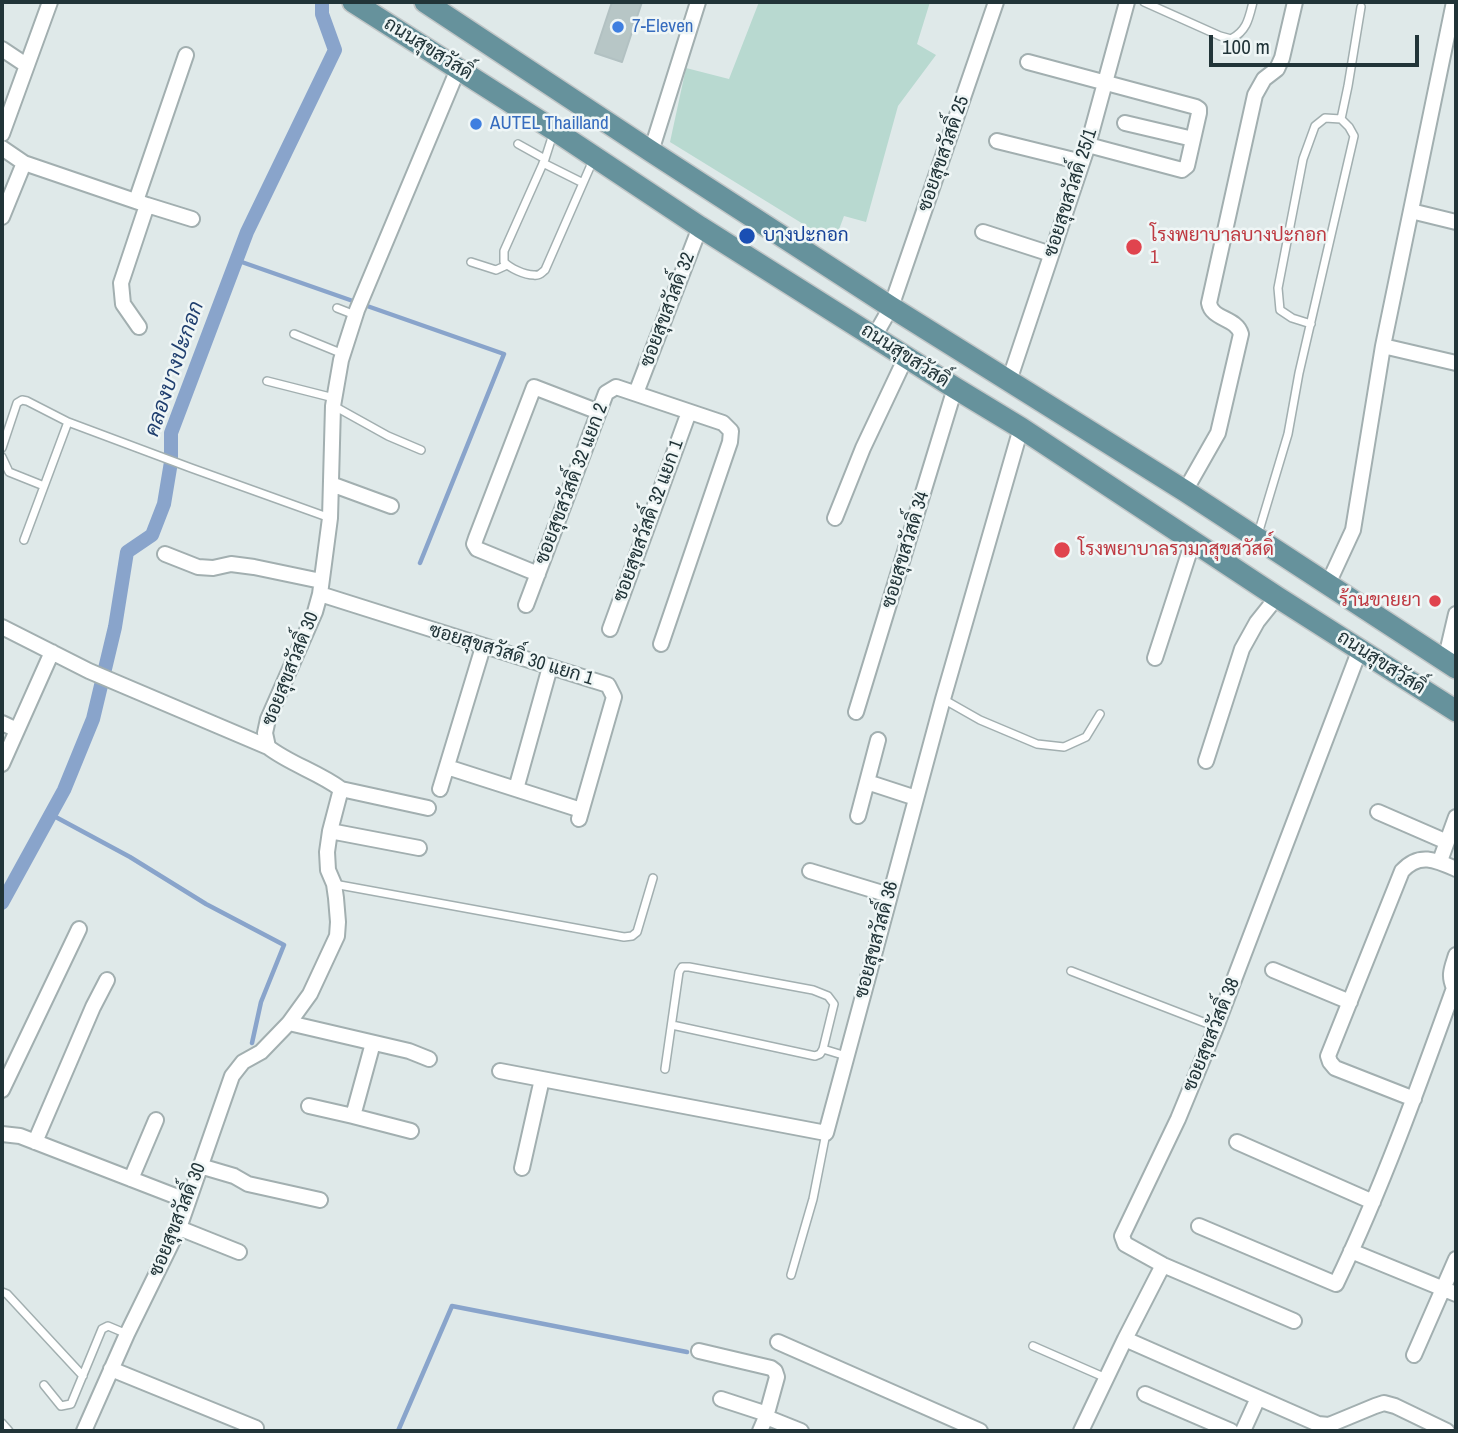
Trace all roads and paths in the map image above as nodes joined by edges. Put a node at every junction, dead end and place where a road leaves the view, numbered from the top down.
1 (50, 2) edge
2 (353, 2) edge
3 (425, 2) edge
4 (698, 2) edge
5 (996, 2) edge
6 (1127, 2) edge
7 (1143, 2) edge
8 (1253, 2) edge
9 (1294, 2) edge
10 (1454, 2) edge
11 (1361, 7) dead end
12 (2, 49) edge
13 (186, 55) dead end
14 (1028, 62) dead end
15 (26, 65) junction
16 (458, 69) junction
17 (1106, 83) junction
18 (1341, 118) junction
19 (1125, 123) dead end
20 (554, 130) junction
21 (2, 134) edge
22 (1193, 139) junction
23 (997, 141) dead end
24 (518, 144) dead end
25 (1088, 145) junction
26 (2, 148) edge
27 (652, 152) junction
28 (594, 157) junction
29 (544, 161) junction
30 (1082, 162) junction
31 (24, 163) junction
32 (583, 183) junction
33 (142, 203) junction
34 (1411, 211) junction
35 (2, 217) edge
36 (192, 219) dead end
37 (1456, 222) edge
38 (700, 227) junction
39 (983, 232) dead end
40 (1051, 254) junction
41 (471, 261) dead end
42 (507, 265) junction
43 (891, 307) junction
44 (337, 308) dead end
45 (358, 308) junction
46 (1311, 324) junction
47 (139, 327) dead end
48 (294, 334) dead end
49 (874, 337) junction
50 (1383, 346) junction
51 (343, 354) junction
52 (906, 357) junction
53 (1456, 363) edge
54 (1009, 381) junction
55 (267, 382) dead end
56 (955, 388) junction
57 (636, 393) junction
58 (334, 402) junction
59 (599, 412) junction
60 (689, 412) junction
61 (68, 422) junction
62 (1021, 428) junction
63 (2, 448) edge
64 (421, 450) dead end
65 (2, 457) edge
66 (331, 484) junction
67 (44, 486) junction
68 (1185, 491) junction
69 (391, 506) dead end
70 (330, 517) junction
71 (835, 518) dead end
72 (1257, 538) junction
73 (24, 540) dead end
74 (1193, 541) junction
75 (165, 555) dead end
76 (538, 574) junction
77 (1328, 584) junction
78 (321, 587) junction
79 (1277, 597) junction
80 (527, 605) dead end
81 (1456, 614) edge
82 (2, 627) edge
83 (610, 629) dead end
84 (661, 644) dead end
85 (483, 647) junction
86 (1360, 649) junction
87 (52, 652) junction
88 (1155, 658) dead end
89 (1450, 664) edge
90 (550, 667) junction
91 (943, 699) junction
92 (1456, 711) edge
93 (856, 712) dead end
94 (1100, 715) dead end
95 (2, 723) edge
96 (18, 730) junction
97 (878, 740) dead end
98 (268, 747) junction
99 (1206, 761) dead end
100 (2, 764) edge
101 (447, 767) junction
102 (867, 782) junction
103 (341, 789) junction
104 (440, 789) dead end
105 (516, 789) junction
106 (916, 798) junction
107 (428, 808) dead end
108 (1378, 812) dead end
109 (858, 816) dead end
110 (1456, 817) edge
111 (330, 831) junction
112 (1447, 842) junction
113 (419, 848) dead end
114 (1440, 861) junction
115 (1456, 869) edge
116 (810, 871) dead end
117 (653, 878) dead end
118 (334, 884) junction
119 (889, 895) junction
120 (79, 929) dead end
121 (1456, 956) edge
122 (1273, 970) dead end
123 (1071, 971) dead end
124 (107, 979) dead end
125 (1455, 988) edge
126 (1350, 1002) junction
127 (289, 1023) junction
128 (673, 1025) junction
129 (1216, 1027) junction
130 (373, 1043) junction
131 (823, 1049) junction
132 (846, 1056) junction
133 (429, 1059) dead end
134 (665, 1069) dead end
135 (500, 1071) dead end
136 (542, 1079) junction
137 (2, 1090) edge
138 (1414, 1099) junction
139 (309, 1107) dead end
140 (354, 1116) junction
141 (156, 1119) dead end
142 (411, 1131) dead end
143 (826, 1133) junction
144 (2, 1134) edge
145 (35, 1142) junction
146 (1237, 1142) dead end
147 (200, 1167) junction
148 (522, 1168) dead end
149 (131, 1179) junction
150 (320, 1200) dead end
151 (188, 1201) junction
152 (1373, 1202) junction
153 (1199, 1226) dead end
154 (179, 1228) junction
155 (1351, 1251) junction
156 (239, 1252) dead end
157 (1456, 1259) edge
158 (1163, 1265) junction
159 (791, 1275) dead end
160 (2, 1292) edge
161 (1450, 1292) edge
162 (1294, 1321) dead end
163 (127, 1334) junction
164 (1125, 1339) junction
165 (778, 1342) dead end
166 (1033, 1346) dead end
167 (699, 1351) dead end
168 (1414, 1355) dead end
169 (111, 1369) junction
170 (83, 1376) junction
171 (1106, 1378) junction
172 (44, 1385) dead end
173 (1145, 1394) dead end
174 (1258, 1398) junction
175 (721, 1399) dead end
176 (767, 1415) junction
177 (2, 1423) edge
178 (256, 1428) dead end
179 (9, 1431) edge
180 (85, 1431) edge
181 (760, 1431) edge
182 (801, 1431) edge
183 (980, 1431) edge
184 (1081, 1431) edge
185 (1231, 1431) edge
186 (1243, 1431) edge
187 (1447, 1431) edge

1 - 15 street
2 - 16 main road, ถนนสุขสวัสดิ์
3 - 27 main road, ถนนสุขสวัสดิ์
4 - 27 street
5 - 43 street, ซอยสุขสวัสดิ์ 25
6 - 17 street, ซอยสุขสวัสดิ์ 25/1
7 - 8 lane
9 - 68 street
10 - 34 street
11 - 18 lane
12 - 15 street
13 - 33 street
14 - 17 street
15 - 21 street
16 - 20 main road, ถนนสุขสวัสดิ์
16 - 45 street, ซอยสุขสวัสดิ์ 30
17 - 22 street
17 - 25 street, ซอยสุขสวัสดิ์ 25/1
18 - 46 lane
18 - 46 lane
19 - 22 street
20 - 28 main road, ถนนสุขสวัสดิ์
20 - 29 lane
22 - 25 street
23 - 30 street
24 - 29 lane
25 - 30 street, ซอยสุขสวัสดิ์ 25/1
26 - 31 street
27 - 43 main road, ถนนสุขสวัสดิ์
28 - 32 lane
28 - 38 main road, ถนนสุขสวัสดิ์
29 - 32 lane
29 - 42 lane
30 - 40 street, ซอยสุขสวัสดิ์ 25/1
31 - 33 street
31 - 35 street
32 - 42 lane
33 - 36 street
33 - 47 street
34 - 37 street
34 - 50 street
38 - 49 main road, ถนนสุขสวัสดิ์
38 - 57 street, ซอยสุขสวัสดิ์ 32
39 - 40 street
40 - 54 street, ซอยสุขสวัสดิ์ 25/1
41 - 42 lane
43 - 49 street, ซอยสุขสวัสดิ์ 25
43 - 54 main road, ถนนสุขสวัสดิ์
44 - 45 lane
45 - 51 street, ซอยสุขสวัสดิ์ 30
46 - 72 lane
48 - 51 lane
49 - 52 main road, ถนนสุขสวัสดิ์
50 - 53 street
50 - 77 street
51 - 58 street, ซอยสุขสวัสดิ์ 30
52 - 56 main road, ถนนสุขสวัสดิ์
52 - 71 street
54 - 68 main road, ถนนสุขสวัสดิ์
55 - 58 lane
56 - 62 main road, ถนนสุขสวัสดิ์
56 - 93 street, ซอยสุขสวัสดิ์ 34
57 - 59 street, ซอยสุขสวัสดิ์ 32 แยก 2
57 - 60 street
58 - 64 lane
58 - 66 street, ซอยสุขสวัสดิ์ 30
59 - 76 street, ซอยสุขสวัสดิ์ 32 แยก 2
59 - 76 street
60 - 83 street, ซอยสุขสวัสดิ์ 32 แยก 1
60 - 84 street
61 - 63 lane
61 - 67 lane
61 - 70 lane
62 - 74 main road, ถนนสุขสวัสดิ์
62 - 91 street, ซอยสุขสวัสดิ์ 36
65 - 67 lane
66 - 69 street
66 - 70 street, ซอยสุขสวัสดิ์ 30
67 - 73 lane
68 - 72 main road, ถนนสุขสวัสดิ์
70 - 78 street, ซอยสุขสวัสดิ์ 30
72 - 77 main road, ถนนสุขสวัสดิ์
74 - 79 main road, ถนนสุขสวัสดิ์
74 - 88 street
75 - 78 street, ซอยสุขสวัสดิ์ 30 แยก 1
76 - 80 street, ซอยสุขสวัสดิ์ 32 แยก 2
77 - 89 main road, ถนนสุขสวัสดิ์
78 - 85 street, ซอยสุขสวัสดิ์ 30 แยก 1
78 - 98 street, ซอยสุขสวัสดิ์ 30
79 - 86 main road, ถนนสุขสวัสดิ์
79 - 99 street
81 - 89 street
82 - 87 street
85 - 90 street, ซอยสุขสวัสดิ์ 30 แยก 1
85 - 101 street
86 - 92 main road, ถนนสุขสวัสดิ์
86 - 129 street, ซอยสุขสวัสดิ์ 38
87 - 96 street
87 - 98 street
90 - 105 street
90 - 105 street, ซอยสุขสวัสดิ์ 30 แยก 1
91 - 94 lane
91 - 106 street, ซอยสุขสวัสดิ์ 36
95 - 96 street
96 - 100 street
97 - 102 street
98 - 103 street, ซอยสุขสวัสดิ์ 30
101 - 104 street
101 - 105 street
102 - 106 street
102 - 109 street
103 - 107 street
103 - 111 street, ซอยสุขสวัสดิ์ 30
106 - 119 street, ซอยสุขสวัสดิ์ 36
108 - 112 street
110 - 112 street
111 - 113 street
111 - 118 street, ซอยสุขสวัสดิ์ 30
112 - 114 street
114 - 115 street
114 - 126 street
116 - 119 street
117 - 118 lane
118 - 127 street, ซอยสุขสวัสดิ์ 30
119 - 132 street, ซอยสุขสวัสดิ์ 36
120 - 137 street
121 - 125 street
122 - 126 street
123 - 129 lane
124 - 145 street
125 - 138 street
126 - 138 street
127 - 130 street
127 - 147 street, ซอยสุขสวัสดิ์ 30
128 - 131 lane
128 - 131 lane
128 - 134 lane
129 - 158 street, ซอยสุขสวัสดิ์ 38
130 - 133 street
130 - 140 street
131 - 132 lane
132 - 143 street, ซอยสุขสวัสดิ์ 36
135 - 136 street
136 - 143 street
136 - 148 street
138 - 152 street
139 - 140 street
140 - 142 street
141 - 149 street
143 - 159 lane
144 - 145 street
145 - 149 street
146 - 152 street
147 - 150 street
147 - 151 street, ซอยสุขสวัสดิ์ 30
149 - 151 street
151 - 154 street, ซอยสุขสวัสดิ์ 30
152 - 155 street
153 - 155 street
154 - 156 street
154 - 163 street, ซอยสุขสวัสดิ์ 30
155 - 161 street
157 - 161 street
158 - 162 street, ซอยสุขสวัสดิ์ 38
158 - 164 street
160 - 170 lane
161 - 168 street
163 - 169 street, ซอยสุขสวัสดิ์ 30
163 - 170 lane
164 - 171 street
164 - 174 street
165 - 183 street
166 - 171 lane
167 - 176 street
169 - 178 street
169 - 180 street, ซอยสุขสวัสดิ์ 30
170 - 172 lane
171 - 184 street
173 - 185 street
174 - 186 street
174 - 187 street
175 - 176 street
176 - 181 street
176 - 182 street
177 - 179 lane

